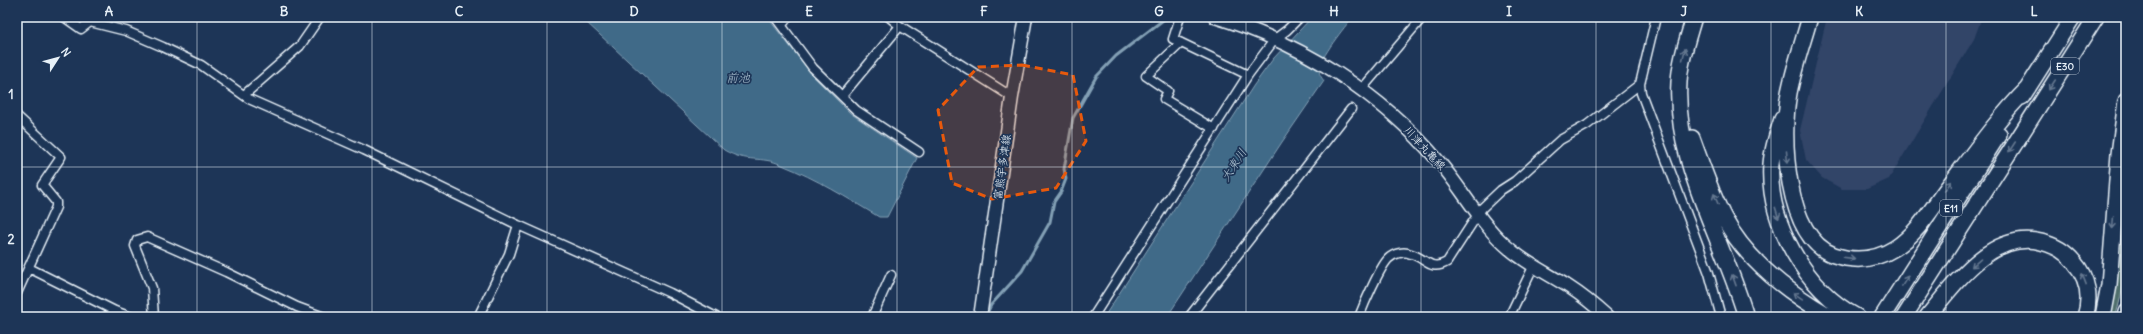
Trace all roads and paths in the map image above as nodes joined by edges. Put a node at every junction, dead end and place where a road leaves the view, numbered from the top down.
1 (64, 17) edge
2 (320, 17) edge
3 (775, 17) edge
4 (788, 17) edge
5 (889, 17) edge
6 (1026, 17) edge
7 (1180, 17) edge
8 (1215, 17) edge
9 (1300, 17) edge
10 (1423, 17) edge
11 (1656, 17) edge
12 (1694, 17) edge
13 (1810, 17) edge
14 (2073, 17) edge
15 (2096, 17) edge
16 (782, 26) junction
17 (900, 26) junction
18 (1278, 40) junction
19 (1181, 43) junction
20 (1248, 75) junction
21 (1640, 84) junction
22 (2028, 88) junction
23 (1361, 90) junction
24 (1678, 91) junction
25 (1789, 94) junction
26 (244, 95) junction
27 (842, 96) junction
28 (1012, 97) junction
29 (2126, 101) edge
30 (2018, 103) joint
31 (1351, 109) dead end
32 (2033, 114) joint
33 (17, 116) edge
34 (1214, 129) junction
35 (919, 152) dead end
36 (1479, 213) junction
37 (518, 225) junction
38 (1533, 267) junction
39 (29, 268) junction
40 (891, 275) dead end
41 (17, 293) edge
42 (2126, 311) edge
43 (1883, 315) edge
44 (131, 317) edge
45 (154, 317) edge
46 (324, 317) edge
47 (478, 317) edge
48 (716, 317) edge
49 (872, 317) edge
50 (980, 317) edge
51 (1093, 317) edge
52 (1190, 317) edge
53 (1359, 317) edge
54 (1509, 317) edge
55 (1607, 317) edge
56 (1721, 317) edge
57 (1746, 317) edge
58 (1831, 317) edge
59 (1857, 317) edge
60 (1904, 317) edge
61 (1927, 317) edge
62 (2085, 317) edge
63 (2103, 317) edge
64 (2124, 317) edge

1 - 26 street
2 - 26 street
3 - 16 street
4 - 16 street
5 - 17 street
6 - 28 main road, 富熊宇多津線
7 - 19 street
8 - 18 main road, 川津丸亀線
9 - 18 street
10 - 23 street
11 - 21 street
24 -> 12 highway
13 - 25 highway
14 - 22 highway, E30
15 -> 32 highway, E30
16 - 27 street
17 - 27 street
17 - 28 street
18 - 20 street
18 - 23 main road, 川津丸亀線
19 - 20 street
19 - 34 street
20 - 34 street
21 - 36 street
21 - 56 street
25 -> 22 highway
22 - 30 highway, E30
23 - 36 main road, 川津丸亀線
57 -> 24 highway
58 -> 24 highway
25 -> 59 highway
26 - 37 street
27 - 35 street
28 - 50 main road, 富熊宇多津線
29 -> 63 highway
43 -> 30 highway, E11
31 - 52 street
32 -> 60 highway, E11
33 - 39 street
34 - 51 street
36 - 38 main road, 川津丸亀線
36 - 53 street
37 - 47 street
37 - 48 street
38 - 54 street
38 - 55 main road, 川津丸亀線
39 - 41 street
39 - 44 street
40 - 49 street
42 - 64 main road
45 - 46 street
62 -> 61 highway

